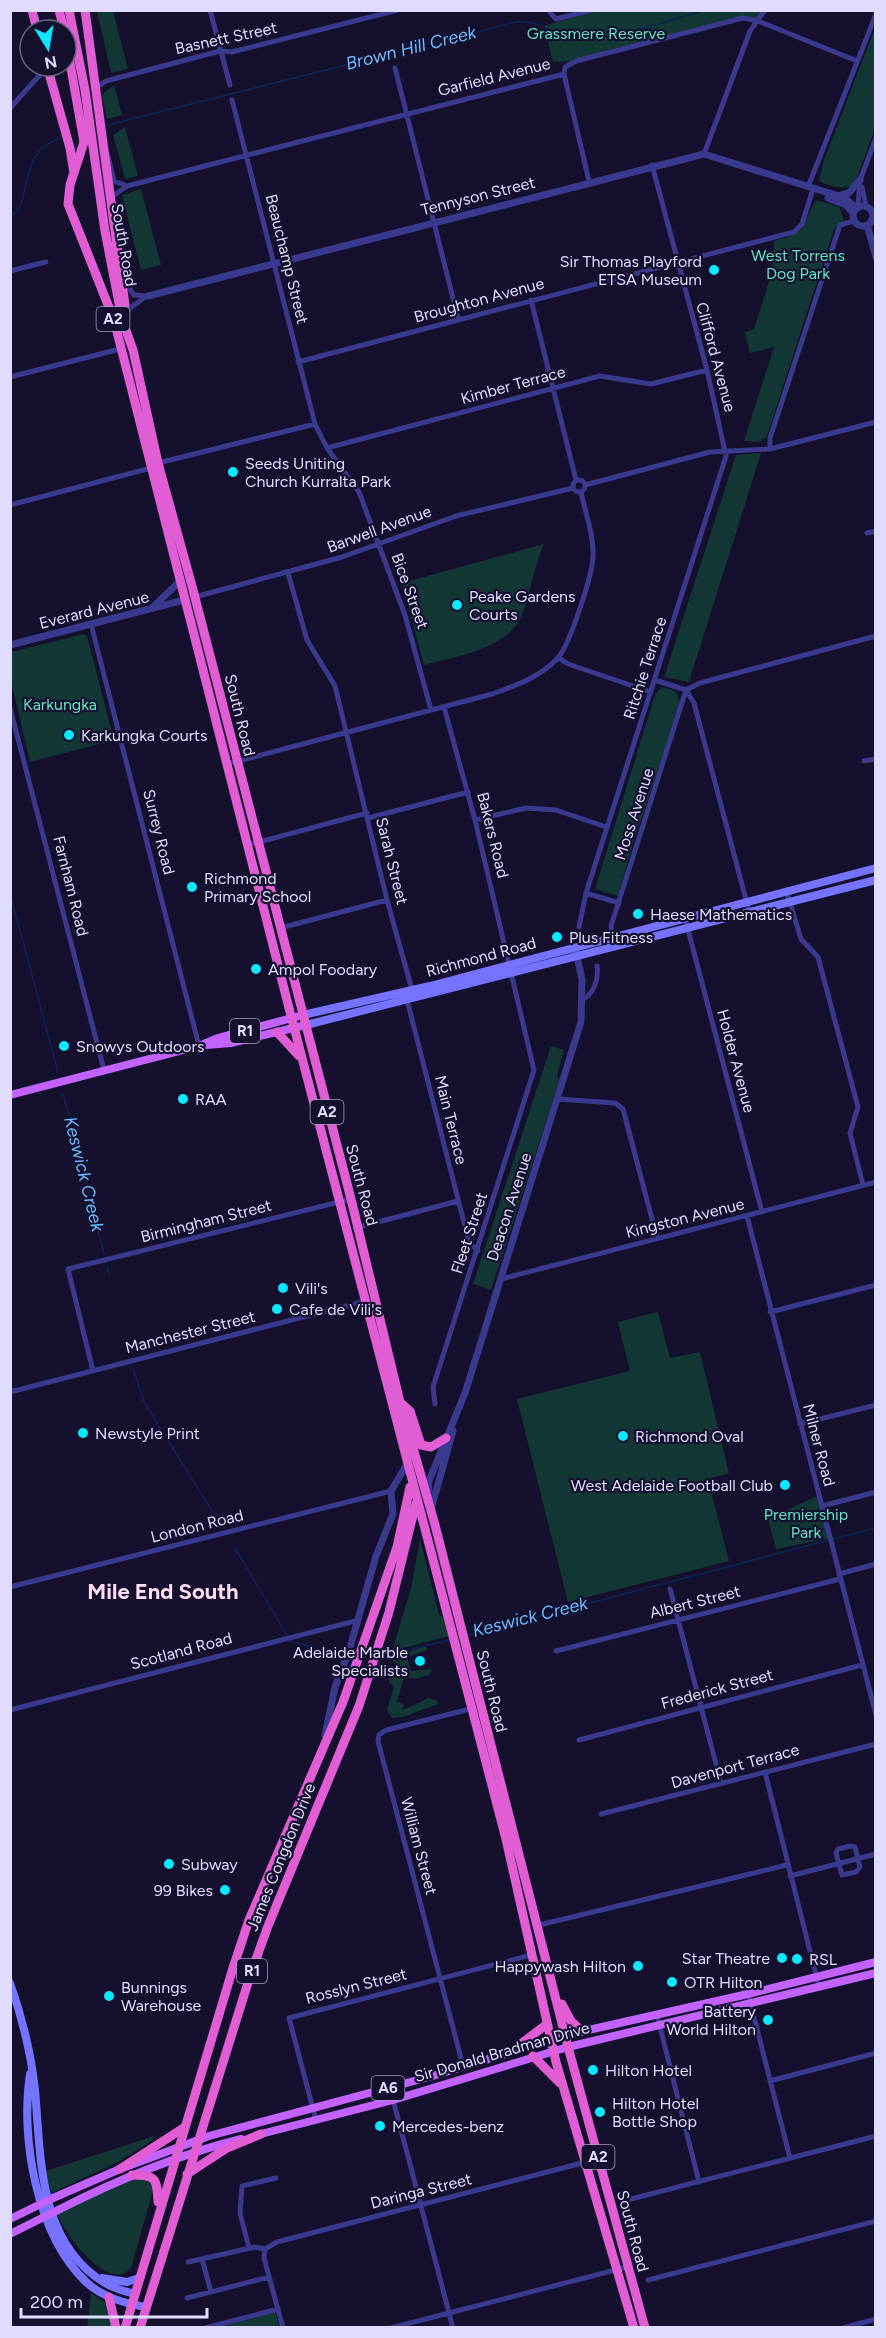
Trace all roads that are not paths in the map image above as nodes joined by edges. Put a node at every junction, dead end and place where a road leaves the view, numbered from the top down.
1 (69, 10) edge
2 (84, 10) edge
3 (210, 10) edge
4 (398, 10) edge
5 (592, 10) edge
6 (765, 10) edge
7 (548, 11) edge
8 (381, 12) edge
9 (876, 14) edge
10 (758, 21) junction
11 (220, 51) junction
12 (857, 61) junction
13 (395, 68) dead end
14 (564, 74) junction
15 (37, 78) edge
16 (50, 78) edge
17 (75, 78) edge
18 (230, 86) dead end
19 (97, 87) junction
20 (232, 100) dead end
21 (10, 108) edge
22 (407, 113) junction
23 (86, 122) junction
24 (876, 138) edge
25 (103, 139) junction
26 (88, 142) junction
27 (246, 154) junction
28 (704, 154) junction
29 (652, 165) junction
30 (75, 175) junction
31 (860, 180) junction
32 (589, 182) junction
33 (127, 186) junction
34 (810, 188) junction
35 (838, 196) junction
36 (109, 199) junction
37 (857, 211) junction
38 (874, 216) edge
39 (435, 221) junction
40 (867, 225) junction
41 (114, 237) junction
42 (876, 257) edge
43 (46, 262) dead end
44 (275, 263) junction
45 (676, 263) junction
46 (10, 271) edge
47 (148, 296) junction
48 (531, 300) junction
49 (126, 311) junction
50 (458, 318) junction
51 (120, 349) junction
52 (134, 350) junction
53 (298, 362) junction
54 (707, 370) junction
55 (10, 377) edge
56 (554, 388) junction
57 (876, 422) edge
58 (315, 424) junction
59 (327, 448) junction
60 (770, 449) junction
61 (726, 450) junction
62 (154, 466) junction
63 (576, 480) junction
64 (585, 485) junction
65 (573, 488) junction
66 (580, 492) junction
67 (10, 505) edge
68 (876, 531) edge
69 (867, 533) dead end
70 (379, 544) junction
71 (288, 573) junction
72 (180, 581) junction
73 (195, 597) junction
74 (184, 600) junction
75 (150, 610) junction
76 (91, 624) junction
77 (876, 636) edge
78 (10, 645) edge
79 (559, 658) junction
80 (655, 680) junction
81 (686, 690) junction
82 (651, 693) junction
83 (444, 707) junction
84 (10, 708) edge
85 (431, 710) junction
86 (346, 732) junction
87 (876, 759) edge
88 (864, 761) dead end
89 (232, 763) junction
90 (468, 792) junction
91 (367, 815) junction
92 (475, 820) junction
93 (606, 827) junction
94 (253, 844) junction
95 (876, 868) edge
96 (876, 879) edge
97 (786, 890) junction
98 (586, 893) junction
99 (387, 900) junction
100 (745, 900) junction
101 (790, 902) junction
102 (619, 903) junction
103 (749, 911) junction
104 (686, 922) junction
105 (579, 927) dead end
106 (280, 928) junction
107 (613, 942) junction
108 (576, 952) junction
109 (597, 966) dead end
110 (511, 968) junction
111 (410, 994) junction
112 (583, 999) junction
113 (304, 1020) junction
114 (293, 1024) junction
115 (277, 1032) junction
116 (200, 1046) junction
117 (302, 1061) junction
118 (104, 1070) junction
119 (534, 1070) joint
120 (10, 1095) edge
121 (558, 1099) junction
122 (876, 1182) edge
123 (863, 1185) junction
124 (351, 1199) junction
125 (339, 1201) junction
126 (458, 1201) junction
127 (762, 1212) junction
128 (747, 1216) junction
129 (358, 1227) junction
130 (347, 1230) junction
131 (657, 1238) junction
132 (477, 1251) junction
133 (501, 1279) junction
134 (876, 1285) edge
135 (371, 1299) junction
136 (771, 1312) junction
137 (93, 1371) junction
138 (10, 1392) edge
139 (400, 1402) junction
140 (435, 1404) dead end
141 (876, 1405) edge
142 (455, 1422) junction
143 (800, 1424) junction
144 (446, 1438) junction
145 (406, 1464) junction
146 (419, 1473) junction
147 (411, 1482) junction
148 (391, 1491) junction
149 (876, 1492) edge
150 (427, 1499) junction
151 (416, 1500) junction
152 (822, 1506) junction
153 (430, 1510) junction
154 (422, 1519) junction
155 (876, 1564) edge
156 (840, 1576) junction
157 (10, 1587) edge
158 (670, 1589) dead end
159 (678, 1619) junction
160 (359, 1620) junction
161 (456, 1631) junction
162 (556, 1651) dead end
163 (355, 1655) junction
164 (862, 1665) junction
165 (476, 1707) junction
166 (702, 1707) junction
167 (10, 1710) edge
168 (876, 1715) edge
169 (579, 1740) dead end
170 (876, 1744) edge
171 (765, 1772) junction
172 (721, 1783) junction
173 (307, 1789) junction
174 (602, 1814) dead end
175 (876, 1854) edge
176 (858, 1859) junction
177 (838, 1864) junction
178 (787, 1865) junction
179 (790, 1876) junction
180 (539, 1925) junction
181 (531, 1955) junction
182 (876, 1962) edge
183 (876, 1973) edge
184 (817, 1977) junction
185 (440, 1978) junction
186 (553, 1980) junction
187 (10, 1983) edge
188 (819, 1987) junction
189 (748, 1994) junction
190 (750, 2005) junction
191 (657, 2015) junction
192 (547, 2024) junction
193 (659, 2026) junction
194 (582, 2031) junction
195 (565, 2036) junction
196 (551, 2040) junction
197 (568, 2047) junction
198 (554, 2050) junction
199 (509, 2053) junction
200 (876, 2053) edge
201 (533, 2056) junction
202 (463, 2066) junction
203 (31, 2067) junction
204 (479, 2072) junction
205 (770, 2081) junction
206 (390, 2088) junction
207 (566, 2097) junction
208 (393, 2100) junction
209 (312, 2108) junction
210 (315, 2120) junction
211 (185, 2127) junction
212 (261, 2134) junction
213 (876, 2136) edge
214 (199, 2139) junction
215 (179, 2146) junction
216 (195, 2151) junction
217 (175, 2158) junction
218 (790, 2158) junction
219 (586, 2163) junction
220 (120, 2169) junction
221 (187, 2174) junction
222 (132, 2175) junction
223 (276, 2178) dead end
224 (699, 2182) junction
225 (627, 2200) dead end
226 (422, 2206) junction
227 (159, 2210) junction
228 (10, 2219) edge
229 (874, 2222) edge
230 (876, 2230) edge
231 (10, 2234) edge
232 (249, 2248) junction
233 (265, 2249) junction
234 (202, 2259) junction
235 (188, 2262) dead end
236 (623, 2268) junction
237 (95, 2277) junction
238 (269, 2277) junction
239 (139, 2278) junction
240 (648, 2280) dead end
241 (211, 2292) junction
242 (135, 2294) junction
243 (109, 2297) junction
244 (187, 2298) dead end
245 (146, 2303) junction
246 (132, 2304) junction
247 (278, 2308) junction
248 (449, 2313) junction
249 (876, 2319) edge
250 (116, 2328) edge
251 (125, 2328) edge
252 (140, 2328) edge
253 (205, 2328) edge
254 (283, 2328) edge
255 (391, 2328) edge
256 (453, 2328) edge
257 (634, 2328) edge
258 (645, 2328) edge
259 (843, 2328) edge

1 - 23 highway, South Road / A2
2 - 19 highway
3 - 11 street
4 - 8 street, Basnett Street
5 - 7 street
6 - 10 street
8 - 11 street, Basnett Street
9 - 12 street
10 - 12 street, Garfield Avenue
10 - 14 street, Garfield Avenue
10 - 28 street
11 - 18 street
11 - 19 street, Basnett Street
12 - 34 street
13 - 22 street
14 - 22 street, Garfield Avenue
14 - 32 street
15 - 21 street
16 - 30 highway
17 - 23 highway, South Road / A2
19 - 25 highway
20 - 27 street, Beauchamp Street
22 - 27 street, Garfield Avenue
22 - 39 street
23 - 26 highway, South Road / A2
24 - 31 street
25 - 33 street
25 - 36 highway
26 - 30 highway, South Road / A2
26 - 52 highway, South Road / A2
27 - 33 street, Garfield Avenue
27 - 44 street, Beauchamp Street
28 - 29 street, Tennyson Street
28 - 34 street
29 - 32 street, Tennyson Street
29 - 45 street, Clifford Avenue
30 - 51 highway, South Road / A2
31 - 35 street
31 - 37 street
32 - 39 street, Tennyson Street
33 - 36 street, Garfield Avenue
34 - 35 street
34 - 37 street
34 - 45 street, Broughton Avenue
35 - 37 street
36 - 41 highway
37 - 38 street
37 - 40 street
37 - 60 street
38 - 40 street
39 - 44 street, Tennyson Street
39 - 50 street
40 - 42 street
41 - 47 street
41 - 49 highway
43 - 46 street
44 - 47 street, Tennyson Street
44 - 53 street, Beauchamp Street
45 - 48 street, Broughton Avenue
45 - 54 street, Clifford Avenue
47 - 49 street, Tennyson Street
48 - 50 street, Broughton Avenue
48 - 56 street
49 - 52 highway
50 - 53 street, Broughton Avenue
51 - 55 street
51 - 62 highway, South Road / A2
52 - 62 highway, South Road / A2
53 - 58 street, Beauchamp Street
54 - 56 street, Kimber Terrace
54 - 61 street, Clifford Avenue
56 - 59 street, Kimber Terrace
56 - 63 street
57 - 60 street
58 - 59 street, Bice Street
58 - 62 street
59 - 70 street, Bice Street
60 - 61 street
61 - 64 street
61 - 80 street, Ritchie Terrace
62 - 67 street
62 - 72 highway, South Road / A2
62 - 73 highway, South Road / A2
63 - 64 street
63 - 65 street
64 - 66 street
65 - 66 street
65 - 70 street, Barwell Avenue
66 - 79 street
68 - 69 street
70 - 71 street, Barwell Avenue
70 - 85 street, Bice Street
71 - 73 street, Barwell Avenue
71 - 86 street, Sarah Street
72 - 74 highway, South Road / A2
72 - 75 street
73 - 74 highway
73 - 89 highway, South Road / A2
74 - 75 street, Everard Avenue
74 - 89 highway, South Road / A2
75 - 76 street, Everard Avenue
76 - 78 street, Everard Avenue
76 - 116 street, Surrey Road
77 - 81 street
79 - 82 street
79 - 83 street
80 - 81 street
80 - 82 street, Ritchie Terrace
81 - 100 street
81 - 102 street, Moss Avenue
82 - 93 street, Ritchie Terrace
83 - 85 street
83 - 90 street, Bakers Road
84 - 118 street, Farnham Road
85 - 86 street
86 - 89 street
86 - 91 street, Sarah Street
87 - 88 street
89 - 94 highway, South Road / A2
90 - 91 street
90 - 92 street, Bakers Road
91 - 94 street
91 - 99 street, Sarah Street
92 - 93 street
92 - 110 street, Bakers Road
93 - 98 street, Ritchie Terrace
94 - 106 highway, South Road / A2
94 - 114 highway, South Road / A2
95 - 97 main road, Richmond Road
96 - 101 main road, Richmond Road
97 - 100 main road, Richmond Road
97 - 101 street
98 - 102 street
98 - 105 street, Ritchie Terrace
99 - 106 street
99 - 111 street, Sarah Street
100 - 103 street
100 - 104 main road, Richmond Road
101 - 103 main road, Richmond Road
101 - 123 street
102 - 107 street, Moss Avenue
103 - 104 main road, Richmond Road
104 - 107 main road, Richmond Road
104 - 127 street, Holder Avenue
106 - 113 highway, South Road / A2
107 - 108 main road, Richmond Road
108 - 110 main road, Richmond Road
108 - 112 street, Deacon Avenue
109 - 112 street, Deacon Avenue
110 - 111 main road, Richmond Road
110 - 119 street, Bakers Road
111 - 113 main road, Richmond Road
111 - 126 street, Main Terrace
112 - 121 street, Deacon Avenue
113 - 114 main road, Richmond Road / R1
113 - 124 highway, South Road / A2
114 - 115 main road, Richmond Road / R1
114 - 116 main road, Richmond Road / R1
114 - 117 highway, South Road / A2
115 - 116 main road, Richmond Road / R1
115 - 117 highway
116 - 118 main road, Richmond Road / R1
117 - 125 highway, South Road / A2
118 - 120 main road, Richmond Road / R1
119 - 132 street, Fleet Street
121 - 131 street
121 - 133 street, Deacon Avenue
122 - 123 street, Kingston Avenue
123 - 127 street, Kingston Avenue
124 - 125 street, Birmingham Street
124 - 129 highway, South Road / A2
125 - 130 highway, South Road / A2
125 - 137 street, Birmingham Street
126 - 129 street
126 - 132 street, Main Terrace
127 - 128 street, Kingston Avenue
128 - 131 street, Kingston Avenue
128 - 136 street, Milner Road
129 - 130 street
129 - 135 highway, South Road / A2
130 - 135 highway, South Road / A2
131 - 133 street, Kingston Avenue
132 - 140 street, Fleet Street
133 - 142 street, Deacon Avenue
134 - 136 street
135 - 137 street, Manchester Street
135 - 139 highway, South Road / A2
135 - 145 highway, South Road / A2
136 - 143 street, Milner Road
137 - 138 street, Manchester Street
139 - 144 highway
139 - 146 highway, South Road / A2
141 - 143 street
142 - 144 street, Deacon Avenue
142 - 153 street, Deacon Avenue
143 - 152 street, Milner Road
144 - 150 street, Deacon Avenue
145 - 147 highway, South Road / A2
145 - 148 street
146 - 150 highway, South Road / A2
146 - 151 highway, R1
147 - 151 highway, South Road / A2
147 - 163 highway, James Congdon Drive / R1
148 - 157 street, London Road
148 - 160 street, James Congdon Drive
149 - 152 street
150 - 153 highway, South Road / A2
150 - 154 highway
151 - 154 highway, South Road / A2
151 - 214 highway, James Congdon Drive / R1
152 - 156 street, Milner Road
153 - 161 highway, South Road / A2
154 - 161 highway, South Road / A2
155 - 156 street, Albert Street
156 - 159 street, Albert Street
156 - 164 street, Milner Road
158 - 159 street
159 - 162 street, Albert Street
159 - 166 street
160 - 163 street, James Congdon Drive
160 - 167 street, Scotland Road
161 - 165 highway, South Road / A2
163 - 173 highway, James Congdon Drive / R1
163 - 173 street, James Congdon Drive
164 - 166 street, Frederick Street
164 - 168 street, Milner Road
165 - 180 highway, South Road / A2
165 - 181 highway, South Road / A2
165 - 185 street, William Street
166 - 169 street, Frederick Street
166 - 172 street
170 - 171 street, Davenport Terrace
171 - 172 street, Davenport Terrace
171 - 178 street
172 - 174 street, Davenport Terrace
173 - 211 highway, James Congdon Drive / R1
175 - 176 street
176 - 177 street
176 - 177 street
176 - 177 street
177 - 179 street
178 - 179 street
178 - 180 street
179 - 184 street
180 - 186 highway, South Road / A2
181 - 185 street, Rosslyn Street
181 - 192 highway, South Road / A2
182 - 184 main road, Sir Donald Bradman Drive / A6
183 - 188 main road, Sir Donald Bradman Drive / A6
184 - 188 street
184 - 189 main road, Sir Donald Bradman Drive / A6
185 - 202 street, William Street
185 - 209 street, Rosslyn Street
186 - 194 highway
186 - 195 highway, South Road / A2
187 - 203 main road
188 - 190 main road, Sir Donald Bradman Drive / A6
189 - 190 street
189 - 191 main road, Sir Donald Bradman Drive / A6
190 - 193 main road, Sir Donald Bradman Drive / A6
190 - 205 street
191 - 193 street
191 - 194 main road, Sir Donald Bradman Drive / A6
192 - 196 highway, South Road / A2
192 - 199 highway
193 - 197 main road, Sir Donald Bradman Drive / A6
193 - 224 street
194 - 195 main road, Sir Donald Bradman Drive / A6
195 - 196 main road, Sir Donald Bradman Drive / A6
195 - 197 highway, South Road / A2
196 - 198 highway, South Road / A2
196 - 199 main road, Sir Donald Bradman Drive / A6
197 - 198 main road, Sir Donald Bradman Drive / A6
197 - 236 highway, South Road / A2
198 - 201 main road, Sir Donald Bradman Drive / A6
198 - 207 highway, South Road / A2
199 - 202 main road, Sir Donald Bradman Drive / A6
200 - 205 street
201 - 204 main road, Sir Donald Bradman Drive / A6
201 - 207 highway
202 - 204 main road
202 - 206 main road, Sir Donald Bradman Drive / A6
203 - 237 main road
203 - 243 main road
204 - 208 main road, Sir Donald Bradman Drive / A6
205 - 218 street
206 - 208 street
206 - 209 main road, Sir Donald Bradman Drive / A6
207 - 219 highway, South Road / A2
208 - 210 main road, Sir Donald Bradman Drive / A6
208 - 226 street
209 - 210 street, Rosslyn Street
209 - 214 main road, Sir Donald Bradman Drive / A6
210 - 212 main road, Sir Donald Bradman Drive / A6
211 - 215 highway, James Congdon Drive / R1
211 - 220 highway
212 - 216 main road, Sir Donald Bradman Drive / A6
212 - 221 highway
213 - 218 street
214 - 215 main road, Sir Donald Bradman Drive
214 - 216 highway, James Congdon Drive / R1
215 - 217 highway, James Congdon Drive / R1
215 - 220 main road, Sir Donald Bradman Drive
216 - 217 main road, Sir Donald Bradman Drive
216 - 221 highway, James Congdon Drive / R1
217 - 222 main road, Sir Donald Bradman Drive
217 - 227 highway, James Congdon Drive / R1
218 - 224 street
219 - 226 street, Daringa Street
219 - 236 highway, South Road / A2
220 - 228 main road, Sir Donald Bradman Drive, bridge
221 - 245 highway, James Congdon Drive / R1
222 - 227 highway
222 - 231 main road, Sir Donald Bradman Drive, bridge
223 - 232 street
224 - 225 street
226 - 233 street, Daringa Street
226 - 248 street
227 - 239 highway, James Congdon Drive / R1
229 - 230 street
229 - 240 street
232 - 233 street
232 - 234 street
233 - 238 street
234 - 235 street
234 - 241 street
236 - 248 street
236 - 257 highway, South Road / A2
236 - 258 highway, South Road / A2
237 - 239 main road
237 - 242 main road
238 - 241 street
238 - 247 street
239 - 242 highway, James Congdon Drive / R1
241 - 244 street
242 - 245 highway
242 - 246 highway, James Congdon Drive / R1
243 - 246 main road
243 - 250 highway
245 - 246 main road
245 - 252 highway, James Congdon Drive / R1
246 - 251 highway, James Congdon Drive / R1
247 - 253 street
247 - 254 street
248 - 255 street
248 - 256 street
249 - 259 street

